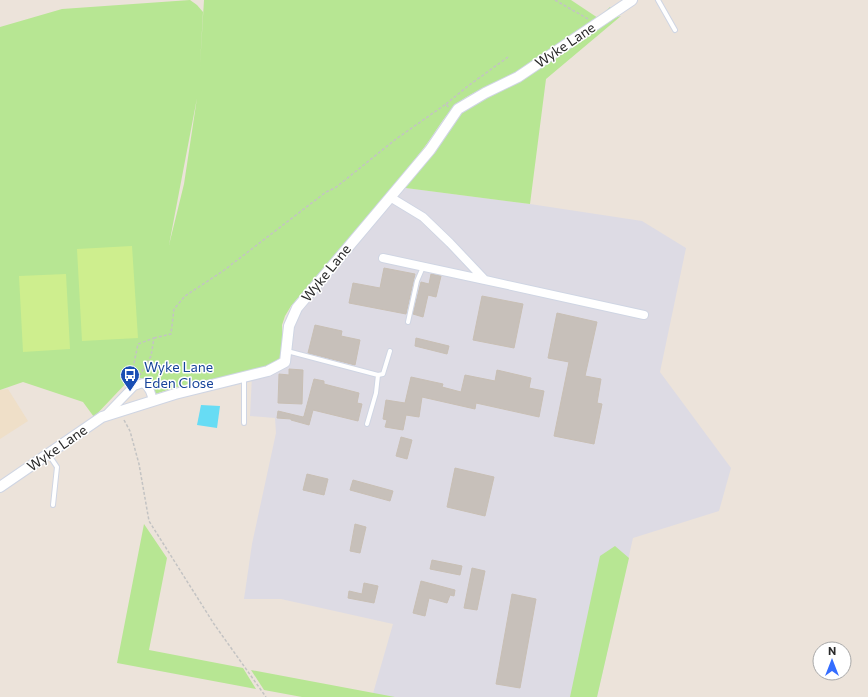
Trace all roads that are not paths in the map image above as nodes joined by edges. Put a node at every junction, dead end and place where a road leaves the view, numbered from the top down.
1 (632, 0) edge
2 (658, 0) edge
3 (675, 30) dead end
4 (390, 197) junction
5 (383, 258) dead end
6 (423, 267) junction
7 (484, 280) junction
8 (644, 315) dead end
9 (408, 322) dead end
10 (287, 350) junction
11 (390, 351) dead end
12 (378, 375) junction
13 (244, 377) junction
14 (152, 401) junction
15 (105, 416) junction
16 (244, 423) dead end
17 (367, 424) dead end
18 (49, 455) junction
19 (0, 487) edge
20 (53, 505) dead end

1 - 4 street, Wyke Lane
2 - 3 lane
4 - 7 street
4 - 10 street, Wyke Lane
5 - 6 street
6 - 7 street
6 - 9 lane
7 - 8 street
10 - 12 lane
10 - 13 street, Wyke Lane
11 - 12 lane
12 - 17 lane
13 - 14 street, Wyke Lane
13 - 16 lane
14 - 15 street, Wyke Lane
14 - 15 street
15 - 18 street, Wyke Lane
18 - 19 street, Wyke Lane
18 - 20 lane

